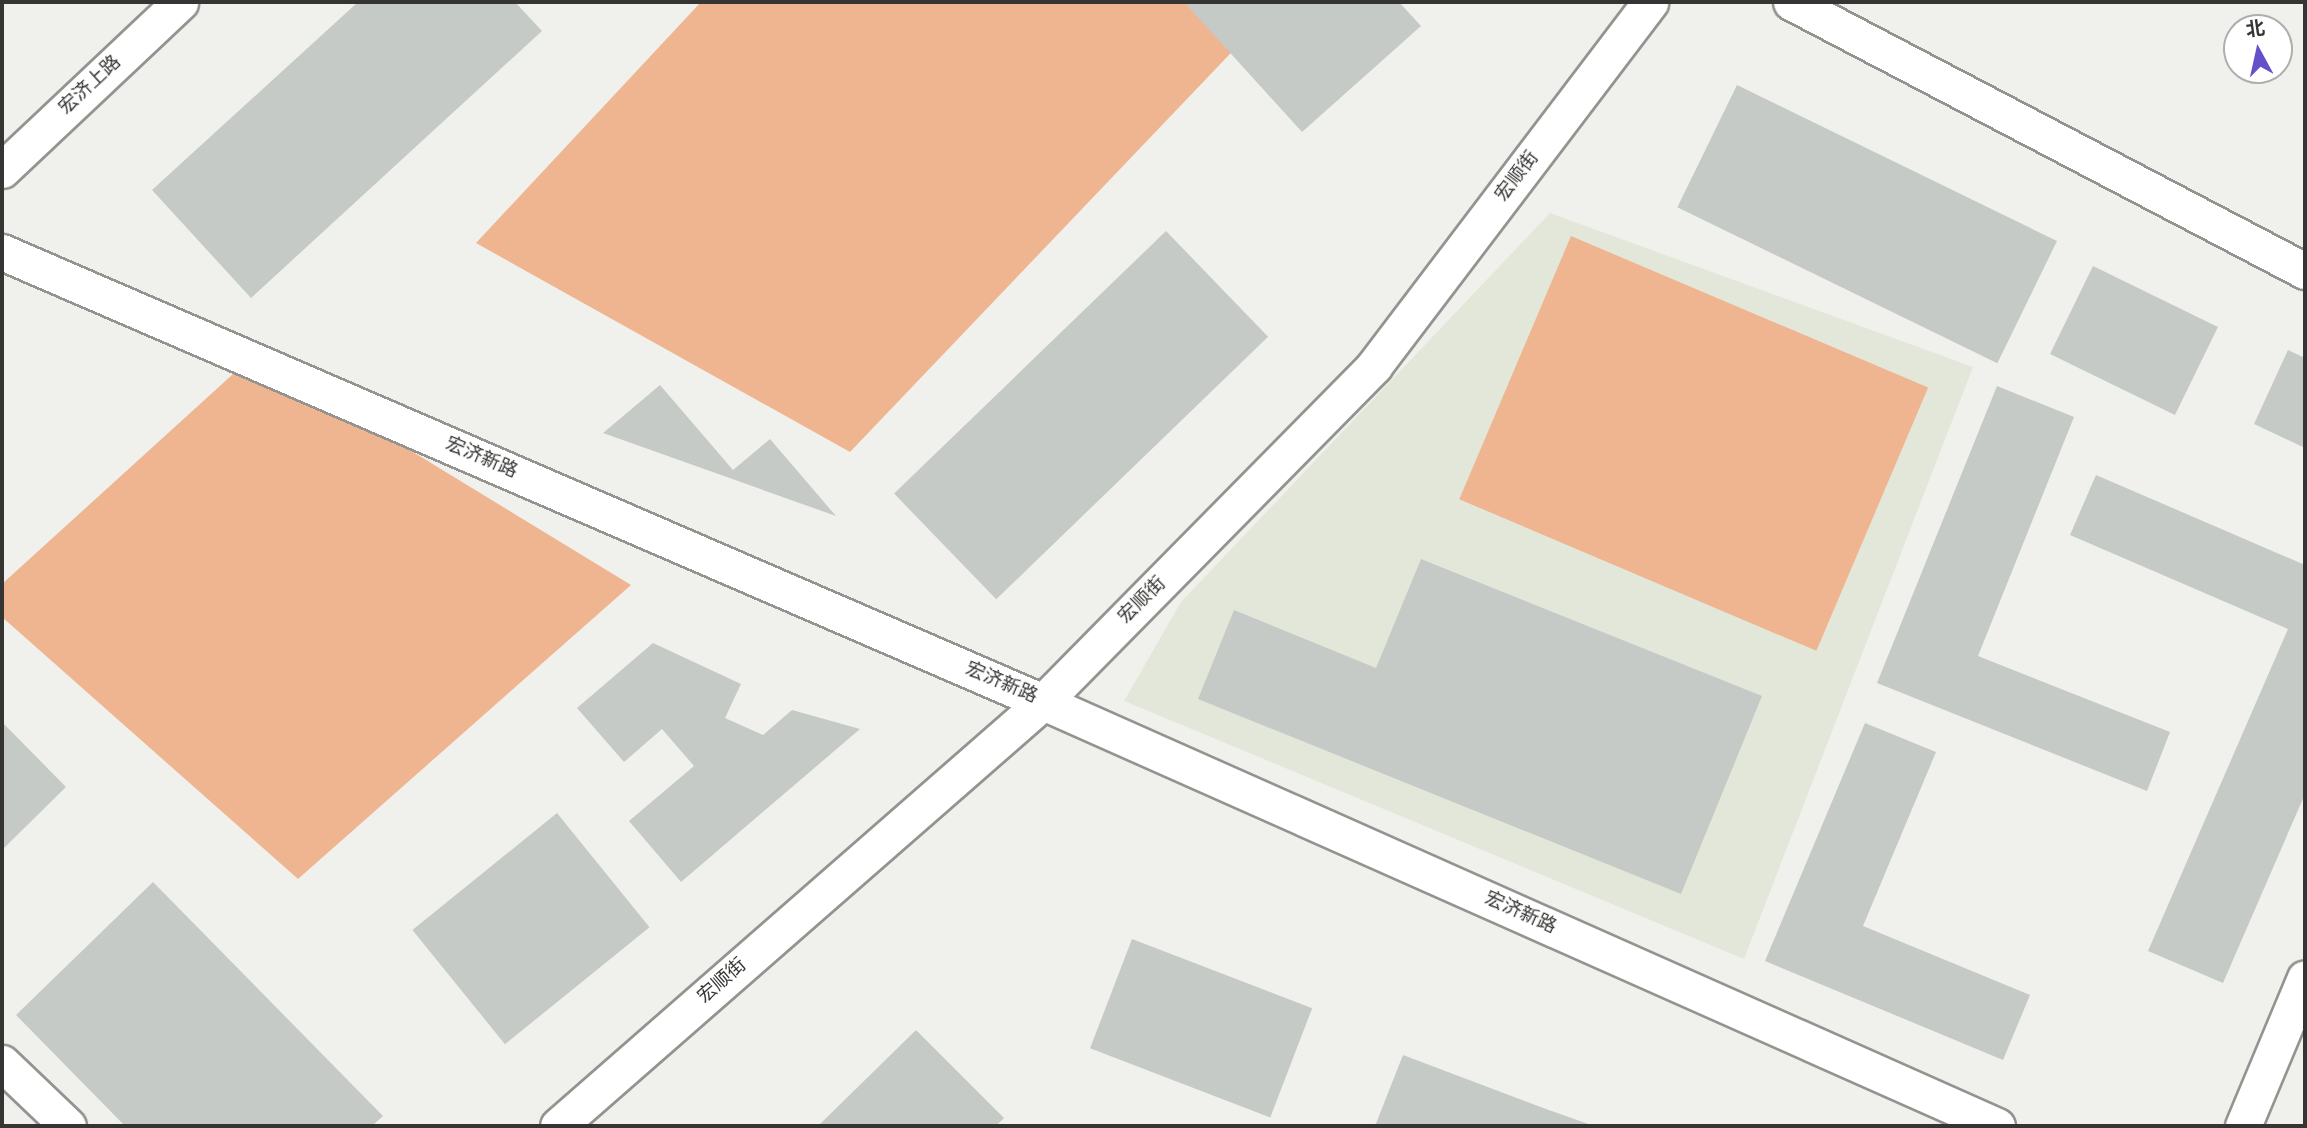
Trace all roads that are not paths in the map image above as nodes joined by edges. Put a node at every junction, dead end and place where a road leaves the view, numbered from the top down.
1 (180, 2) edge
2 (1650, 2) edge
3 (1791, 2) edge
4 (2, 170) edge
5 (2, 252) edge
6 (2305, 271) edge
7 (1043, 702) junction
8 (2305, 978) edge
9 (2, 1063) edge
10 (68, 1126) edge
11 (558, 1126) edge
12 (1997, 1126) edge
13 (2243, 1126) edge

1 - 4 street, 宏济上路
2 - 7 street, 宏顺街
3 - 6 street
5 - 7 street, 宏济新路
7 - 11 street, 宏顺街
7 - 12 street, 宏济新路
8 - 13 street
9 - 10 street

